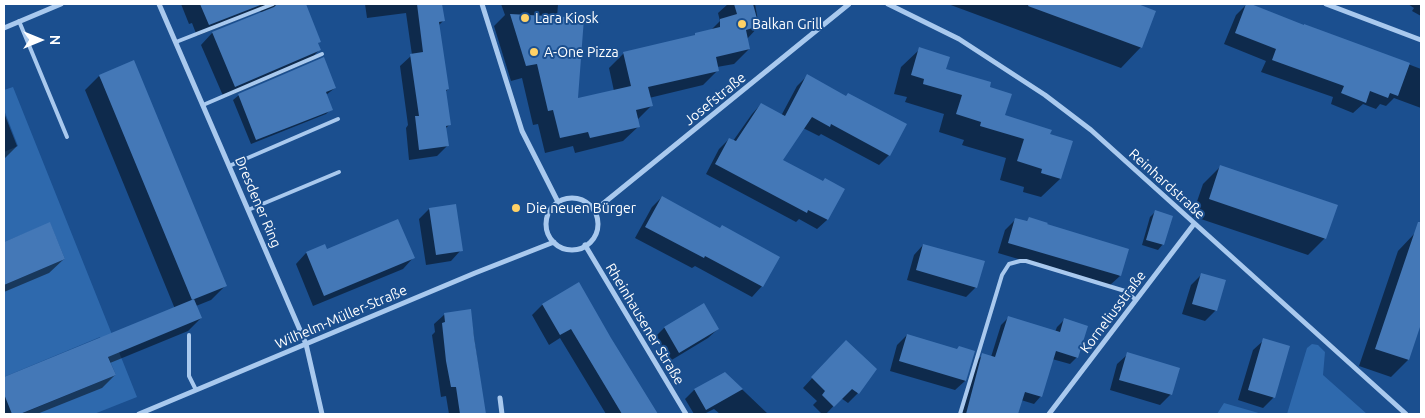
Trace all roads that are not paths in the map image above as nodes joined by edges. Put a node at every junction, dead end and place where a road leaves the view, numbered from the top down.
1 (61, 4) edge
2 (160, 4) edge
3 (273, 4) edge
4 (482, 4) edge
5 (849, 4) edge
6 (888, 4) edge
7 (1326, 4) edge
8 (19, 21) junction
9 (4, 28) edge
10 (1421, 40) edge
11 (176, 42) junction
12 (322, 54) dead end
13 (203, 105) junction
14 (338, 119) dead end
15 (67, 137) dead end
16 (229, 166) junction
17 (340, 172) dead end
18 (558, 202) junction
19 (248, 210) junction
20 (594, 211) junction
21 (1194, 224) junction
22 (554, 242) junction
23 (585, 246) junction
24 (1136, 300) junction
25 (189, 335) dead end
26 (306, 344) junction
27 (196, 390) junction
28 (500, 398) dead end
29 (138, 414) edge
30 (322, 414) edge
31 (502, 414) edge
32 (686, 414) edge
33 (960, 414) edge
34 (1049, 414) edge
35 (1406, 414) edge

1 - 8 street
2 - 11 street, Dresdener Ring
3 - 11 lane
4 - 18 street
5 - 20 street, Josefstraße
6 - 21 street, Reinhardstraße
7 - 10 street
8 - 9 street
8 - 15 lane
11 - 13 street, Dresdener Ring
12 - 13 lane
13 - 16 street, Dresdener Ring
14 - 16 lane
16 - 19 street, Dresdener Ring
17 - 19 lane
18 - 20 street
18 - 22 street
19 - 26 street, Dresdener Ring
20 - 23 street
21 - 24 street, Korneliusstraße
21 - 35 street, Reinhardstraße
22 - 23 street
22 - 26 street, Wilhelm-Müller-Straße
23 - 32 street, Rheinhausener Straße
24 - 33 lane
24 - 34 street, Korneliusstraße
25 - 27 lane
26 - 27 street, Wilhelm-Müller-Straße
26 - 30 street, Dresdener Ring
27 - 29 street, Wilhelm-Müller-Straße
28 - 31 street

